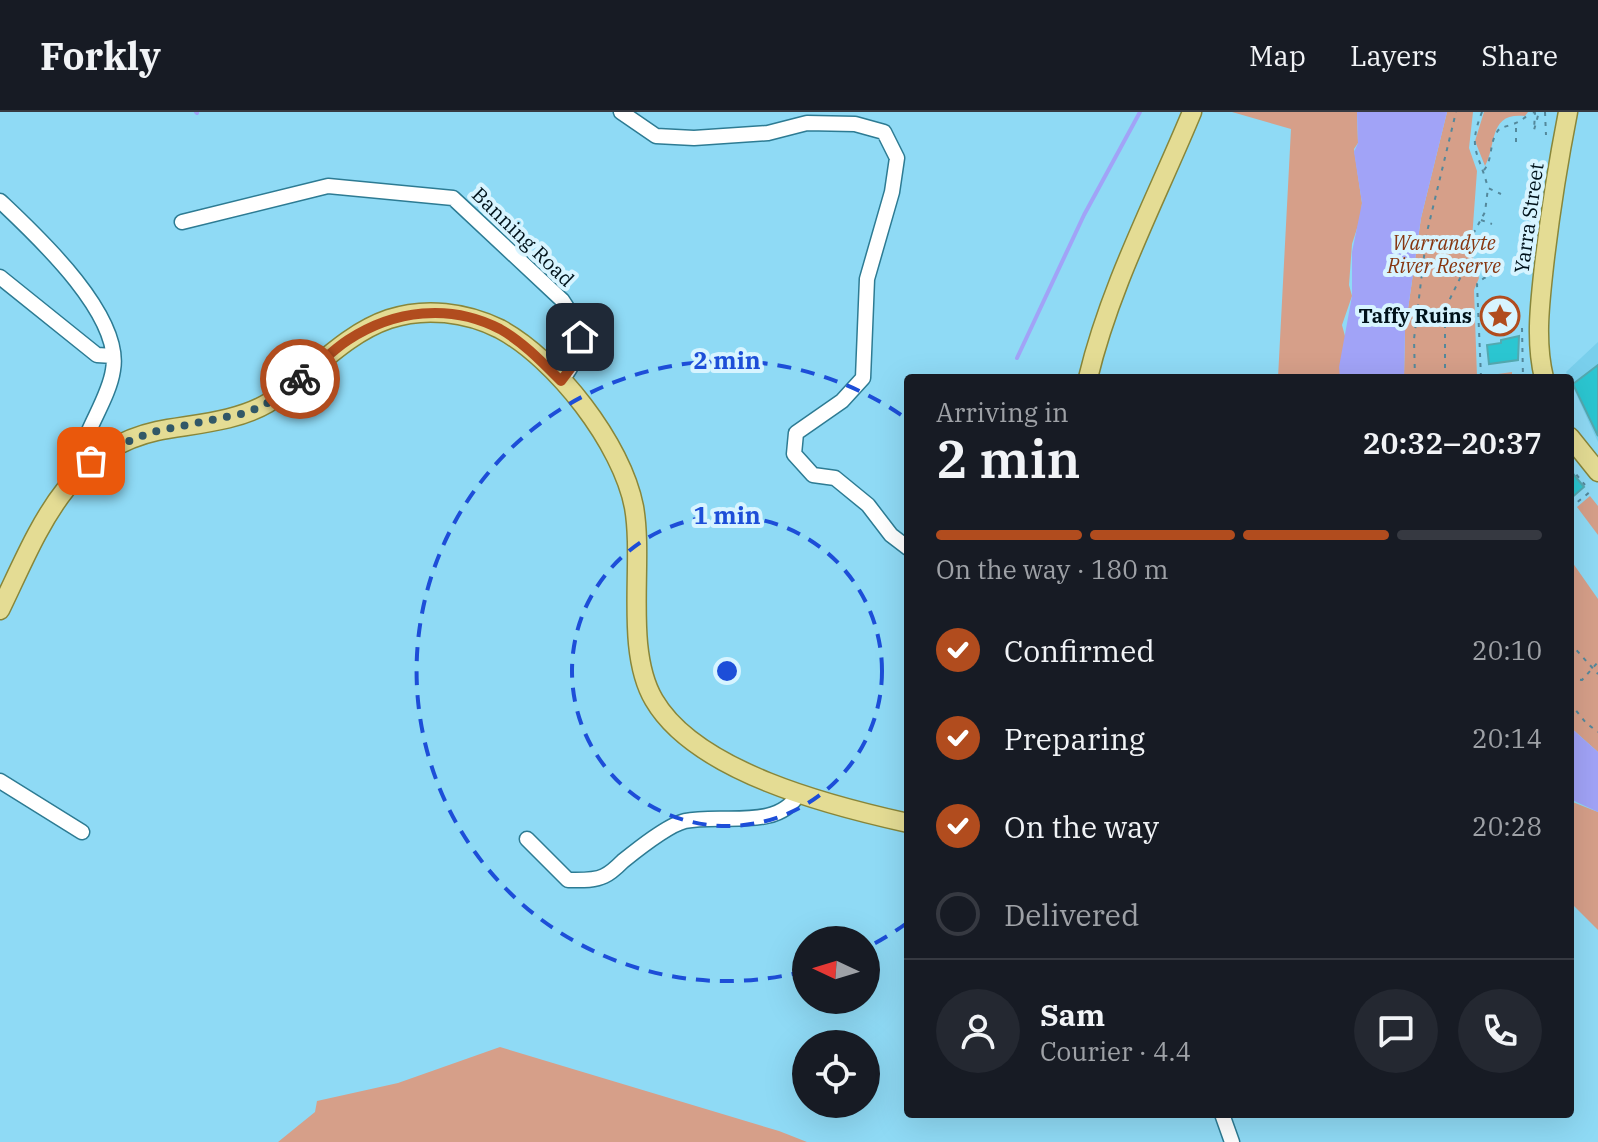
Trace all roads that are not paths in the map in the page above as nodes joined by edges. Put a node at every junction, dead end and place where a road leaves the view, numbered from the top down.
1 (621, 112) edge
2 (1192, 112) edge
3 (1568, 112) edge
4 (0, 201) edge
5 (182, 222) dead end
6 (0, 277) edge
7 (113, 356) junction
8 (1089, 374) edge
9 (1544, 374) edge
10 (561, 381) junction
11 (1574, 444) edge
12 (91, 461) junction
13 (1592, 478) edge
14 (904, 545) edge
15 (0, 610) edge
16 (0, 781) edge
17 (798, 794) junction
18 (904, 822) edge
19 (82, 832) dead end
20 (527, 839) dead end
21 (1223, 1118) edge
22 (1232, 1142) edge

1 - 14 street
2 - 8 main road
3 - 9 main road, Yarra Street
4 - 7 street
5 - 10 street, Banning Road
6 - 7 street
7 - 12 street
10 - 12 main road
10 - 17 main road
11 - 13 main road
12 - 15 main road
16 - 19 street
17 - 18 main road
17 - 20 street
21 - 22 street

